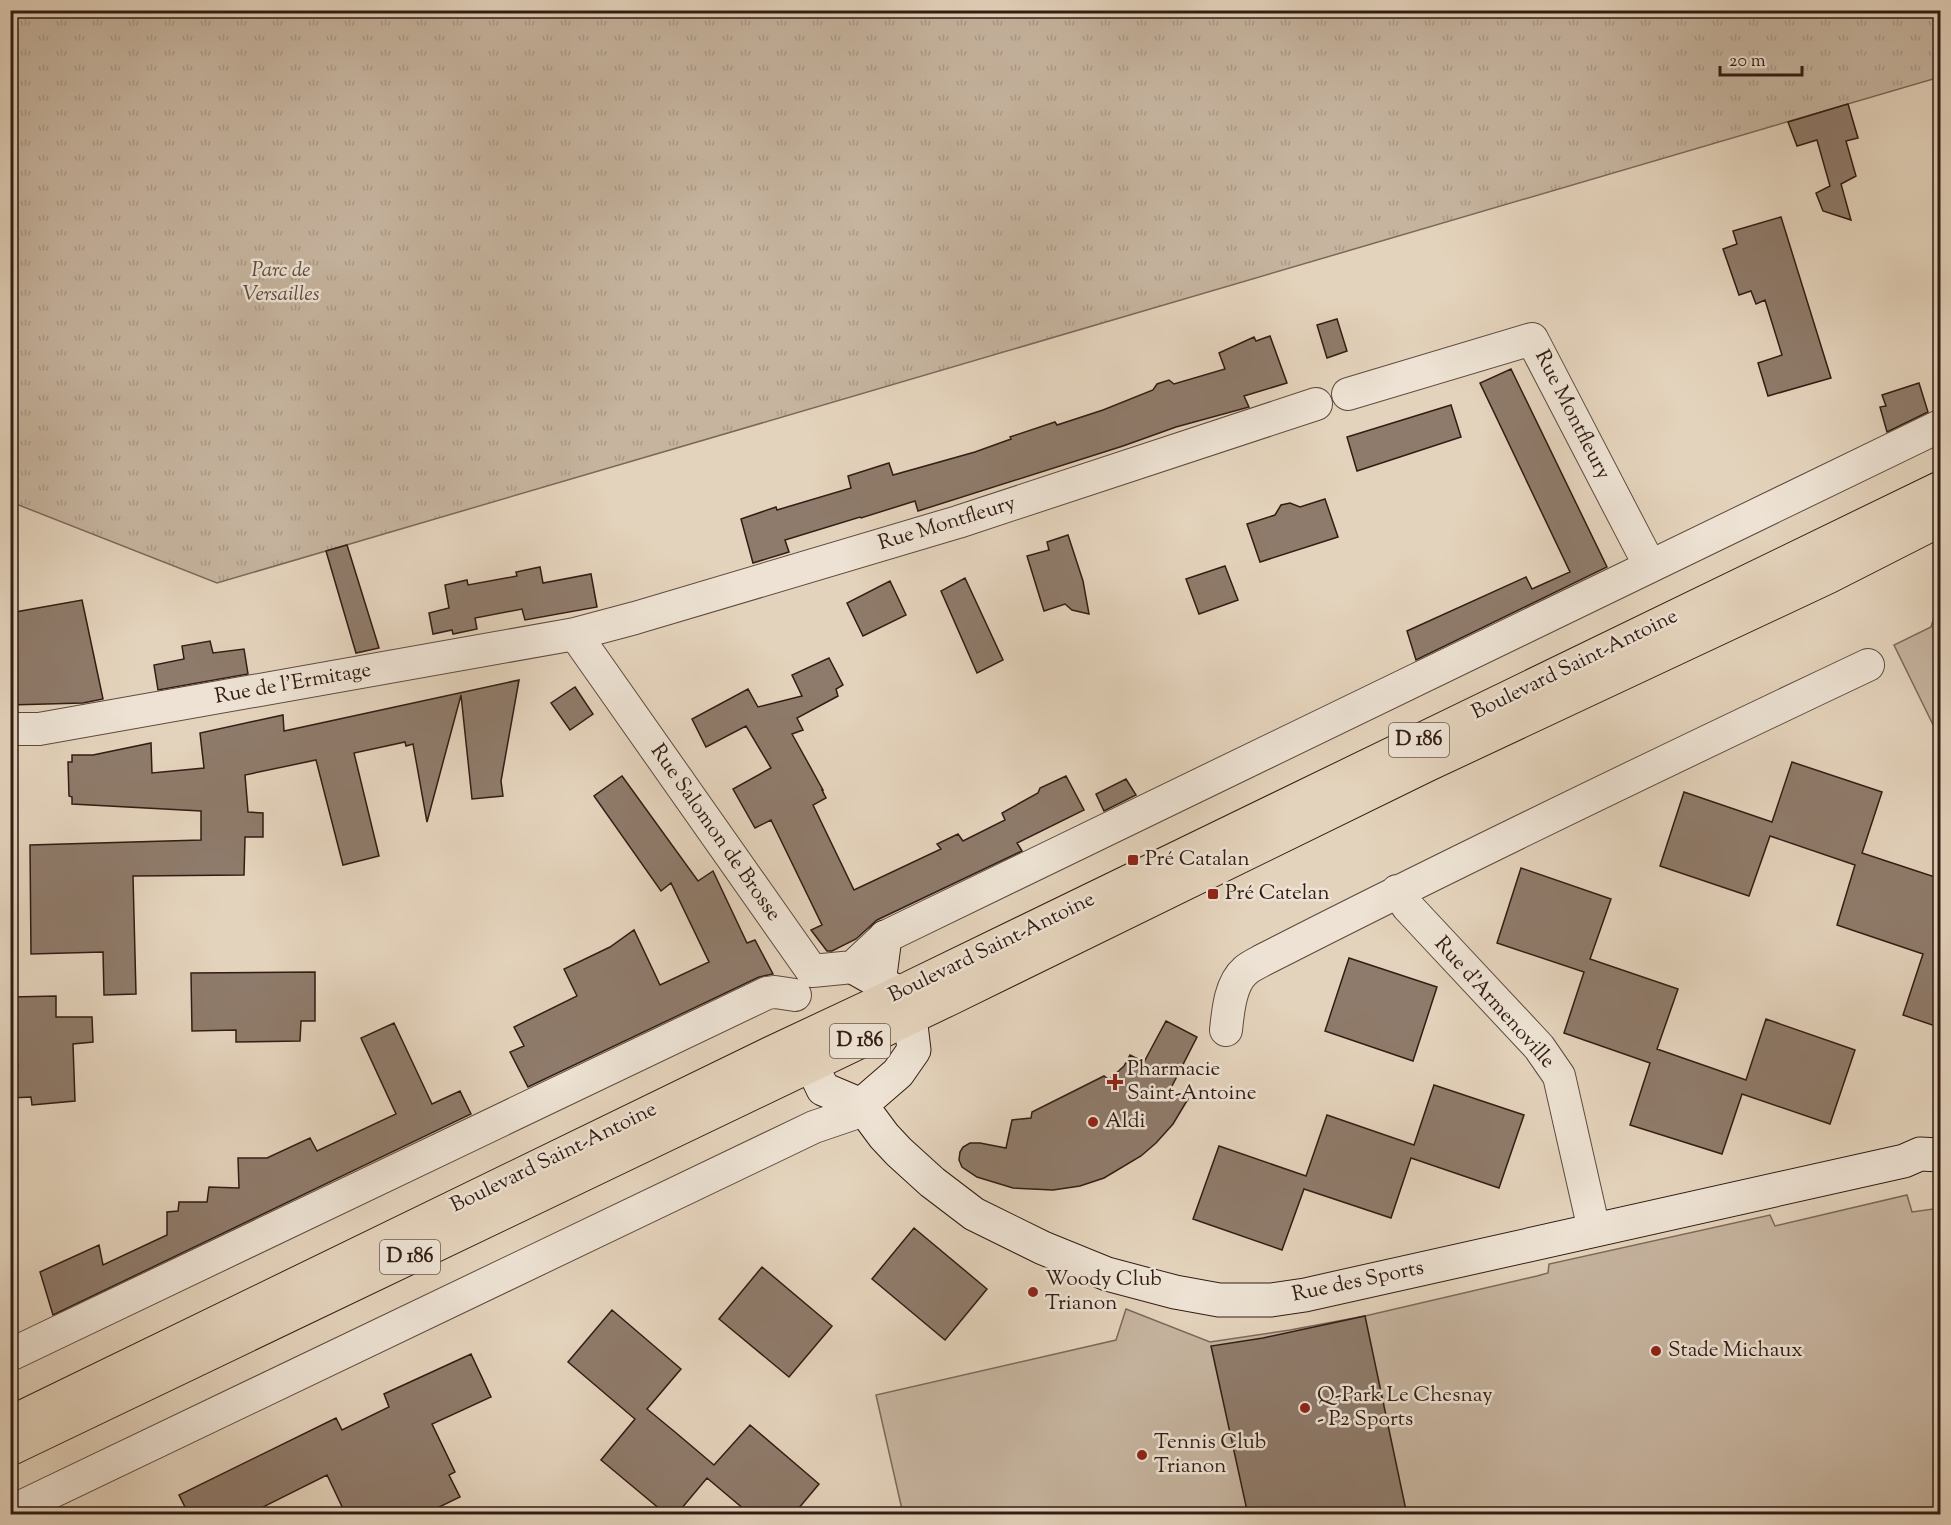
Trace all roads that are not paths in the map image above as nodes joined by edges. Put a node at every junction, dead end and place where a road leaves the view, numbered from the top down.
1 (1348, 394) dead end
2 (1316, 404) dead end
3 (1941, 426) edge
4 (1941, 488) edge
5 (1941, 520) edge
6 (1650, 566) junction
7 (576, 634) junction
8 (1868, 665) dead end
9 (10, 729) edge
10 (1398, 891) junction
11 (885, 937) joint
12 (803, 983) junction
13 (889, 993) junction
14 (1226, 1030) dead end
15 (805, 1052) junction
16 (862, 1108) junction
17 (1941, 1155) edge
18 (1904, 1161) junction
19 (1941, 1176) edge
20 (1594, 1230) junction
21 (10, 1355) edge
22 (10, 1422) edge
23 (10, 1449) edge
24 (10, 1512) edge

1 - 6 street, Rue Montfleury
2 - 7 street, Rue Montfleury
3 - 6 street
4 - 13 main road, Boulevard Saint-Antoine / D 186
5 - 13 main road, Boulevard Saint-Antoine / D 186
6 - 11 street
7 - 9 street, Rue de l'Ermitage
7 - 12 street, Rue Salomon de Brosse
8 - 10 street
10 - 14 street
10 - 20 street, Rue d'Armenoville
11 - 13 main road
12 - 13 street, Boulevard Saint-Antoine
12 - 15 street
12 - 21 street, Boulevard Saint-Antoine
13 - 15 main road, Boulevard Saint-Antoine / D 186
13 - 16 main road
15 - 16 main road, Rue des Sports
15 - 22 main road, Boulevard Saint-Antoine / D 186
15 - 23 main road, Boulevard Saint-Antoine / D 186
16 - 20 main road, Rue des Sports
16 - 24 street
17 - 18 main road, Rue des Sports
18 - 19 main road
18 - 20 main road, Rue des Sports

